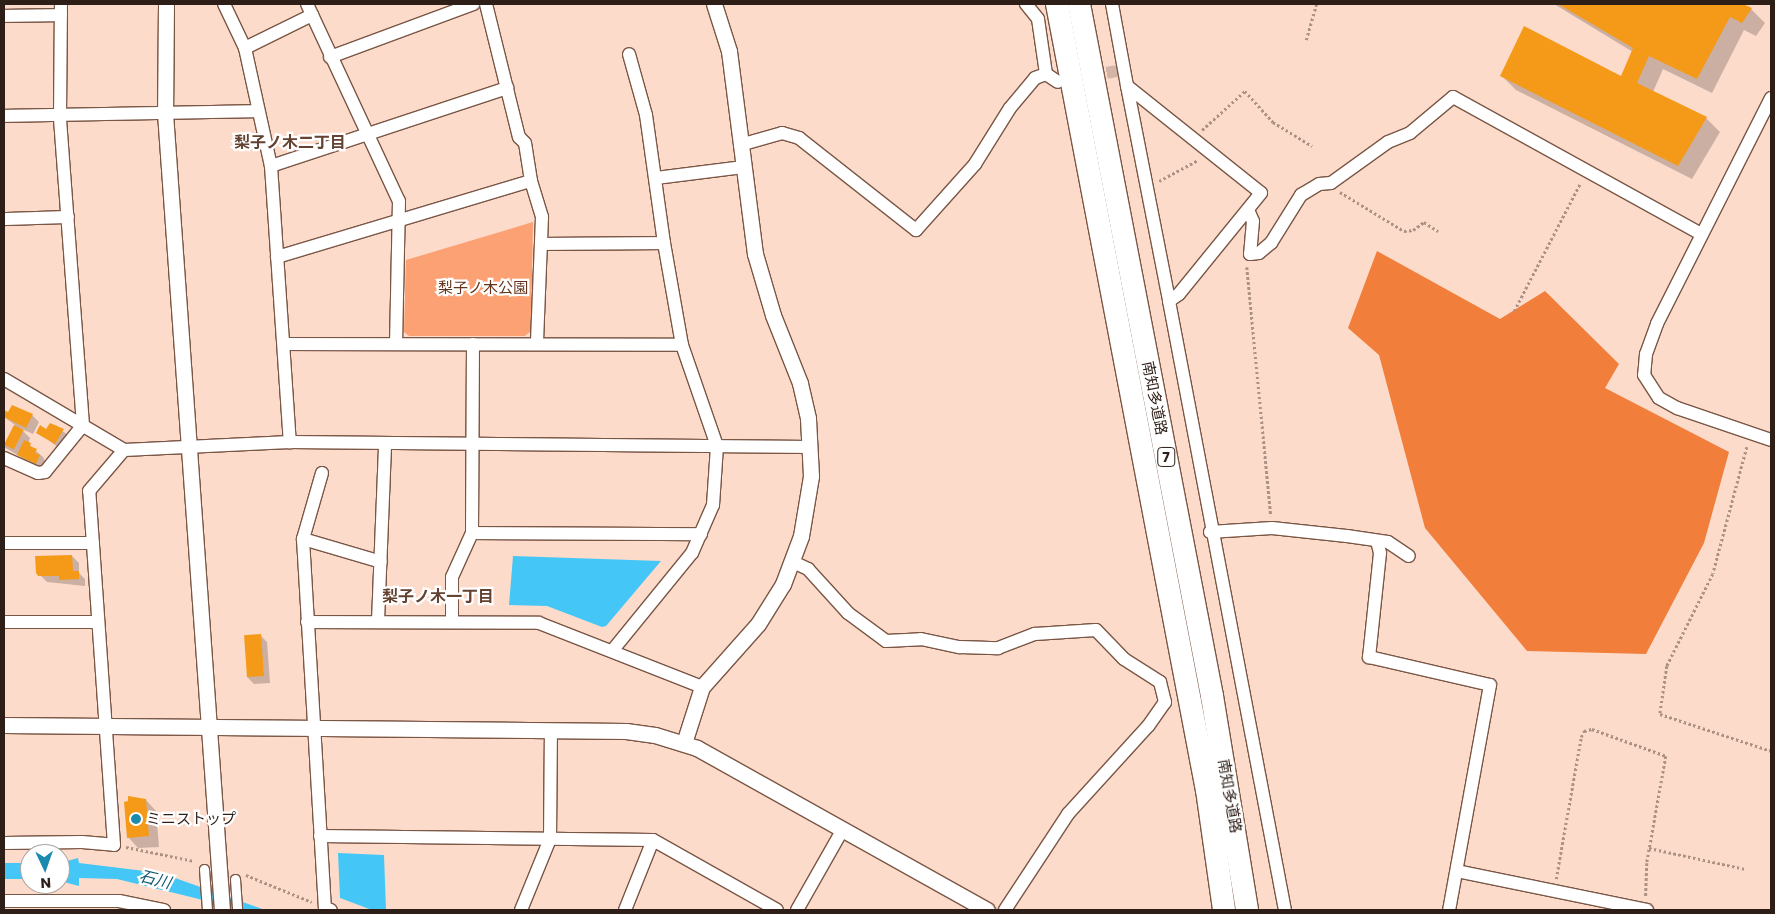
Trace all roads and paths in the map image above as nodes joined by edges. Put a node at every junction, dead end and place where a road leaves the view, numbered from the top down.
1 (166, 4) edge
2 (224, 4) edge
3 (473, 4) edge
4 (486, 4) edge
5 (714, 4) edge
6 (1026, 4) edge
7 (1056, 4) edge
8 (1079, 4) edge
9 (1112, 4) edge
10 (1316, 4) edge
11 (61, 9) edge
12 (310, 9) edge
13 (4, 16) edge
14 (1306, 40) dead end
15 (245, 48) junction
16 (628, 54) dead end
17 (330, 56) junction
18 (1046, 74) junction
19 (1058, 82) dead end
20 (1127, 86) junction
21 (507, 88) junction
22 (1771, 98) edge
23 (258, 111) junction
24 (165, 114) junction
25 (4, 116) edge
26 (60, 116) junction
27 (367, 133) junction
28 (1193, 138) junction
29 (740, 145) junction
30 (1312, 146) dead end
31 (1207, 150) junction
32 (271, 166) junction
33 (743, 168) junction
34 (1586, 172) junction
35 (656, 178) junction
36 (531, 180) junction
37 (1330, 183) junction
38 (1146, 185) junction
39 (1248, 210) junction
40 (68, 217) junction
41 (4, 219) edge
42 (400, 219) junction
43 (1438, 231) dead end
44 (1701, 234) junction
45 (664, 243) junction
46 (542, 244) junction
47 (1250, 254) junction
48 (277, 257) junction
49 (1168, 301) junction
50 (1514, 311) dead end
51 (396, 343) junction
52 (284, 344) junction
53 (473, 344) junction
54 (538, 344) junction
55 (682, 345) junction
56 (4, 379) edge
57 (83, 425) junction
58 (1752, 433) junction
59 (1771, 440) edge
60 (290, 442) junction
61 (385, 443) junction
62 (472, 445) junction
63 (188, 446) junction
64 (717, 446) junction
65 (811, 447) junction
66 (124, 450) junction
67 (4, 458) edge
68 (322, 473) dead end
69 (1272, 528) junction
70 (1210, 532) junction
71 (472, 533) junction
72 (701, 534) junction
73 (303, 539) junction
74 (1377, 541) junction
75 (93, 543) junction
76 (4, 544) edge
77 (1409, 556) dead end
78 (381, 562) junction
79 (793, 562) junction
80 (378, 621) junction
81 (4, 622) edge
82 (98, 622) junction
83 (307, 622) junction
84 (452, 622) junction
85 (612, 651) junction
86 (702, 687) junction
87 (4, 726) edge
88 (105, 727) junction
89 (209, 728) junction
90 (312, 729) junction
91 (551, 730) junction
92 (684, 743) junction
93 (1771, 752) edge
94 (843, 829) junction
95 (320, 836) junction
96 (550, 839) junction
97 (653, 840) junction
98 (4, 843) edge
99 (114, 845) junction
100 (1649, 848) junction
101 (203, 866) joint
102 (1745, 869) dead end
103 (1456, 871) junction
104 (244, 874) dead end
105 (235, 879) dead end
106 (1554, 891) junction
107 (4, 901) edge
108 (96, 905) edge
109 (328, 909) edge
110 (164, 910) edge
111 (207, 910) edge
112 (222, 910) edge
113 (237, 910) edge
114 (521, 910) edge
115 (625, 910) edge
116 (777, 910) edge
117 (797, 910) edge
118 (987, 910) edge
119 (1005, 910) edge
120 (1224, 910) edge
121 (1247, 910) edge
122 (1285, 910) edge
123 (1449, 910) edge
124 (1645, 910) edge

1 - 24 street
2 - 15 street
3 - 17 street
4 - 21 street
5 - 29 street
6 - 18 street
7 - 120 highway, 南知多道路 / 7
8 - 121 highway, 南知多道路 / 7
9 - 20 street
10 - 14 path
11 - 13 street
11 - 26 street
12 - 15 street
12 - 17 street
15 - 23 street
16 - 35 street
17 - 27 street
18 - 19 street
18 - 29 street
20 - 28 street
20 - 38 street
21 - 27 street
21 - 36 street
22 - 44 street
23 - 24 street
23 - 32 street
24 - 26 street
24 - 63 street
25 - 26 street
26 - 40 street
27 - 32 street
27 - 42 street
28 - 30 path
28 - 31 street
29 - 33 street
31 - 38 path
31 - 39 street
32 - 48 street
33 - 35 street
33 - 65 street
34 - 37 street
34 - 44 street
34 - 50 path
35 - 45 street
36 - 42 street
36 - 46 street
37 - 43 path
37 - 47 street
38 - 49 street
39 - 47 street
39 - 49 street
40 - 41 street
40 - 57 street
42 - 48 street
42 - 51 street
44 - 58 street
45 - 46 street
45 - 55 street
46 - 54 street
47 - 69 path
48 - 52 street
49 - 70 street
51 - 52 street
51 - 53 street
52 - 60 street
53 - 54 street
53 - 62 street
54 - 55 street
55 - 64 street
56 - 57 street
57 - 66 street
57 - 67 street
58 - 59 street
58 - 93 path
60 - 61 street
60 - 63 street
61 - 62 street
61 - 78 street
62 - 64 street
62 - 71 street
63 - 66 street
63 - 89 street
64 - 65 street
64 - 72 street
65 - 79 street
66 - 75 street
68 - 73 street
69 - 70 street
69 - 74 street
70 - 122 street
71 - 72 street
71 - 84 street
72 - 85 street
73 - 78 street
73 - 83 street
74 - 77 street
74 - 103 street
75 - 76 street
75 - 82 street
78 - 80 street
79 - 86 street
79 - 119 street
80 - 83 street
80 - 84 street
81 - 82 street
82 - 88 street
83 - 90 street
84 - 85 street
85 - 86 street
86 - 92 street
87 - 88 street
88 - 89 street
88 - 99 street
89 - 90 street
89 - 112 street
90 - 91 street
90 - 95 street
91 - 92 street
91 - 96 street
92 - 94 street
94 - 117 street
94 - 118 street
95 - 96 street
95 - 109 street
96 - 97 street
96 - 114 street
97 - 115 street
97 - 116 street
98 - 99 street
99 - 101 path
100 - 102 path
100 - 106 path
100 - 124 path
101 - 111 street
103 - 106 street
103 - 123 street
104 - 109 path
105 - 113 street
106 - 124 street
107 - 108 street
108 - 110 street

